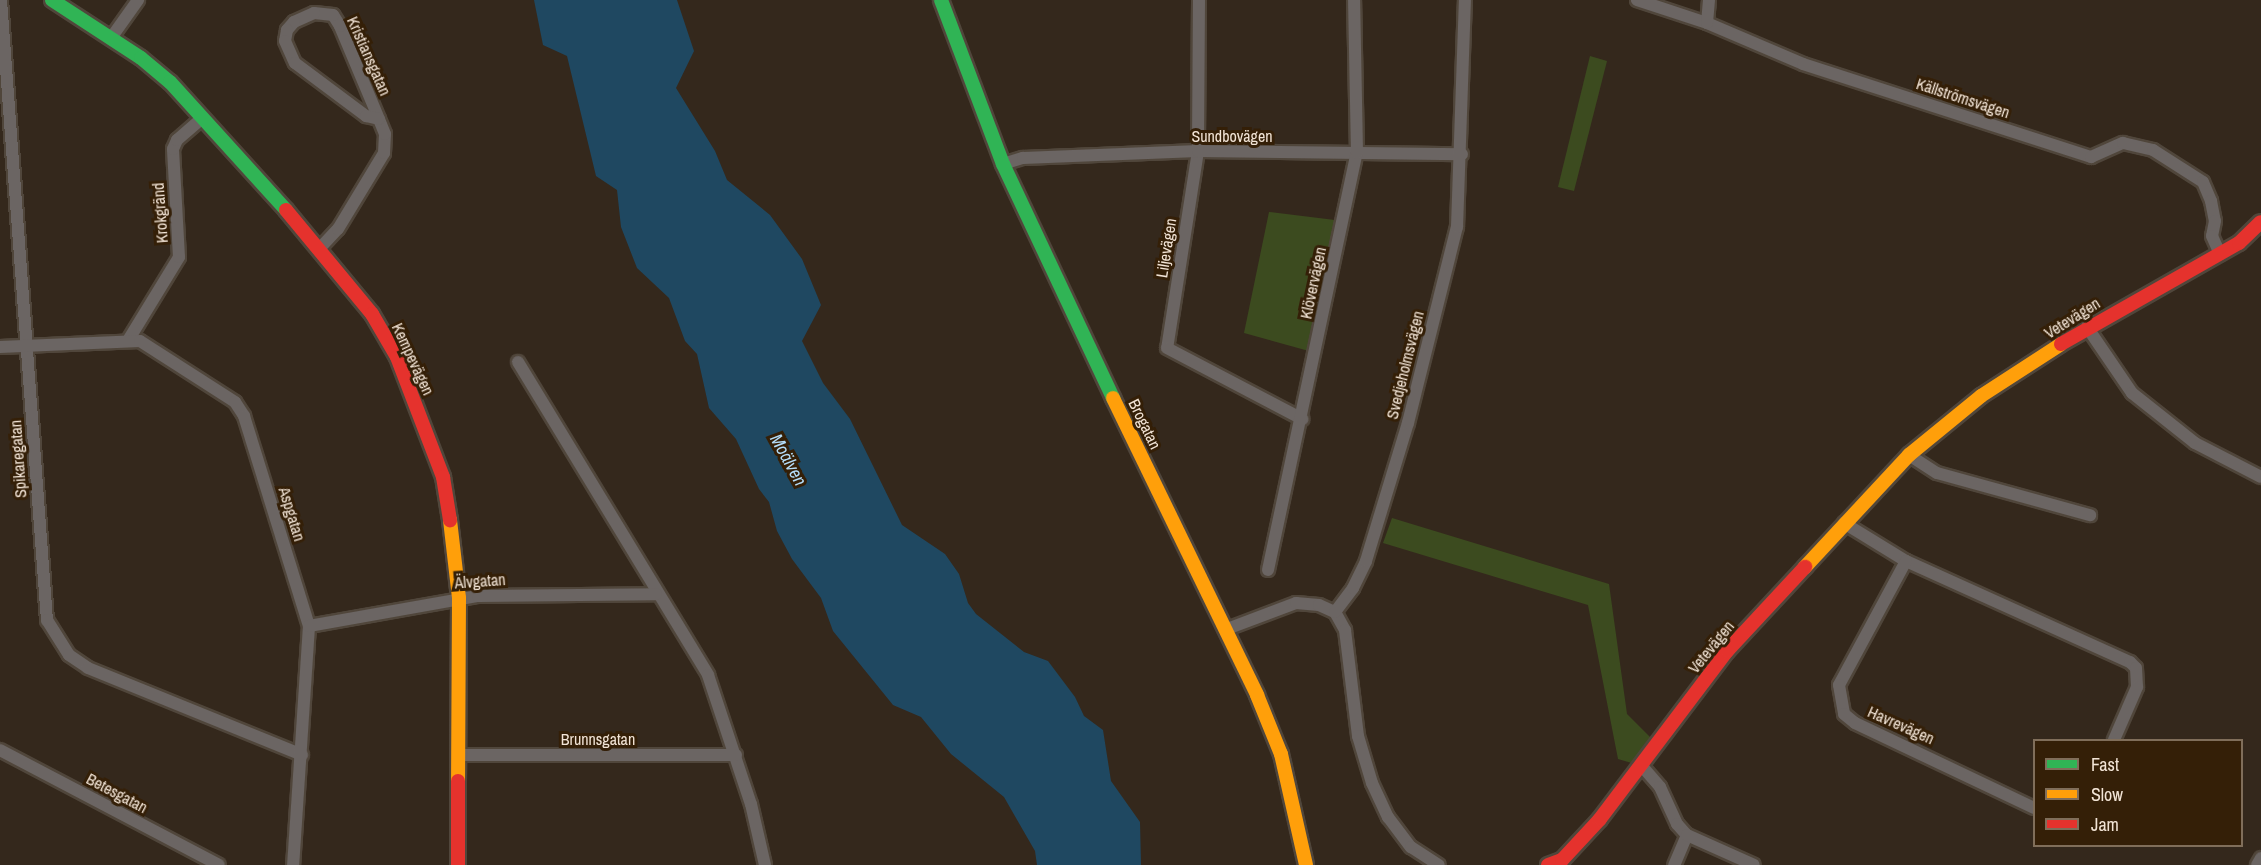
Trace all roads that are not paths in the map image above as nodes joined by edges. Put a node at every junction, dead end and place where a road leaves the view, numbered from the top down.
1 (1, 0) edge
2 (52, 0) edge
3 (138, 0) edge
4 (941, 0) edge
5 (1199, 0) edge
6 (1354, 0) edge
7 (1465, 0) edge
8 (1637, 0) edge
9 (1709, 0) edge
10 (1707, 23) junction
11 (111, 38) junction
12 (202, 118) junction
13 (379, 119) junction
14 (1198, 151) junction
15 (1357, 153) junction
16 (1462, 154) junction
17 (1003, 164) junction
18 (2261, 222) edge
19 (320, 248) junction
20 (2220, 254) junction
21 (2087, 327) junction
22 (129, 339) junction
23 (0, 346) edge
24 (27, 346) junction
25 (518, 362) dead end
26 (1302, 419) junction
27 (1909, 455) junction
28 (2261, 477) edge
29 (2090, 515) dead end
30 (1844, 523) junction
31 (1906, 561) junction
32 (1268, 570) dead end
33 (656, 594) junction
34 (459, 598) junction
35 (1335, 612) junction
36 (309, 626) junction
37 (1227, 629) junction
38 (2115, 739) edge
39 (0, 750) edge
40 (302, 755) junction
41 (460, 755) junction
42 (736, 755) junction
43 (1641, 765) junction
44 (2033, 808) edge
45 (1687, 836) junction
46 (2261, 858) edge
47 (219, 865) edge
48 (293, 865) edge
49 (458, 865) edge
50 (765, 865) edge
51 (1306, 865) edge
52 (1439, 865) edge
53 (1548, 865) edge
54 (1674, 865) edge
55 (1755, 865) edge
56 (2257, 865) edge

1 - 24 street, Spikaregatan
2 - 11 street, Kempevägen
3 - 11 street
4 - 17 street, Brogatan
5 - 14 street, Liljevägen
6 - 15 street, Klövervägen
7 - 16 street, Svedjeholmsvägen
8 - 10 street, Källströmsvägen
9 - 10 street
10 - 20 street, Källströmsvägen
11 - 12 street, Kempevägen
12 - 19 street, Kempevägen
12 - 22 street, Krokgränd
13 - 13 street, Kristiansgatan
13 - 19 street, Kristiansgatan
14 - 15 street, Sundbovägen
14 - 17 street, Sundbovägen
14 - 26 street, Liljevägen
15 - 16 street, Sundbovägen
15 - 26 street, Klövervägen
16 - 35 street, Svedjeholmsvägen
17 - 37 street, Brogatan
18 - 20 street, Vetevägen
19 - 34 street, Kempevägen
20 - 21 street, Vetevägen
21 - 27 street, Vetevägen
21 - 28 street
22 - 24 street, Aspgatan
22 - 36 street, Aspgatan
23 - 24 street, Aspgatan
24 - 40 street, Spikaregatan
25 - 33 street
26 - 32 street, Klövervägen
27 - 29 street
27 - 30 street, Vetevägen
30 - 31 street
30 - 43 street, Vetevägen
31 - 38 street
31 - 44 street, Havrevägen
33 - 34 street, Älvgatan
33 - 42 street
34 - 36 street, Älvgatan
34 - 41 street, Kempevägen
35 - 37 street
35 - 52 street
36 - 40 street, Aspgatan
37 - 51 street, Brogatan
39 - 47 street, Betesgatan
40 - 48 street, Aspgatan
41 - 42 street, Brunnsgatan
41 - 49 street, Kempevägen
42 - 50 street
43 - 45 street
43 - 53 street, Vetevägen
45 - 54 street
45 - 55 street
46 - 56 street

